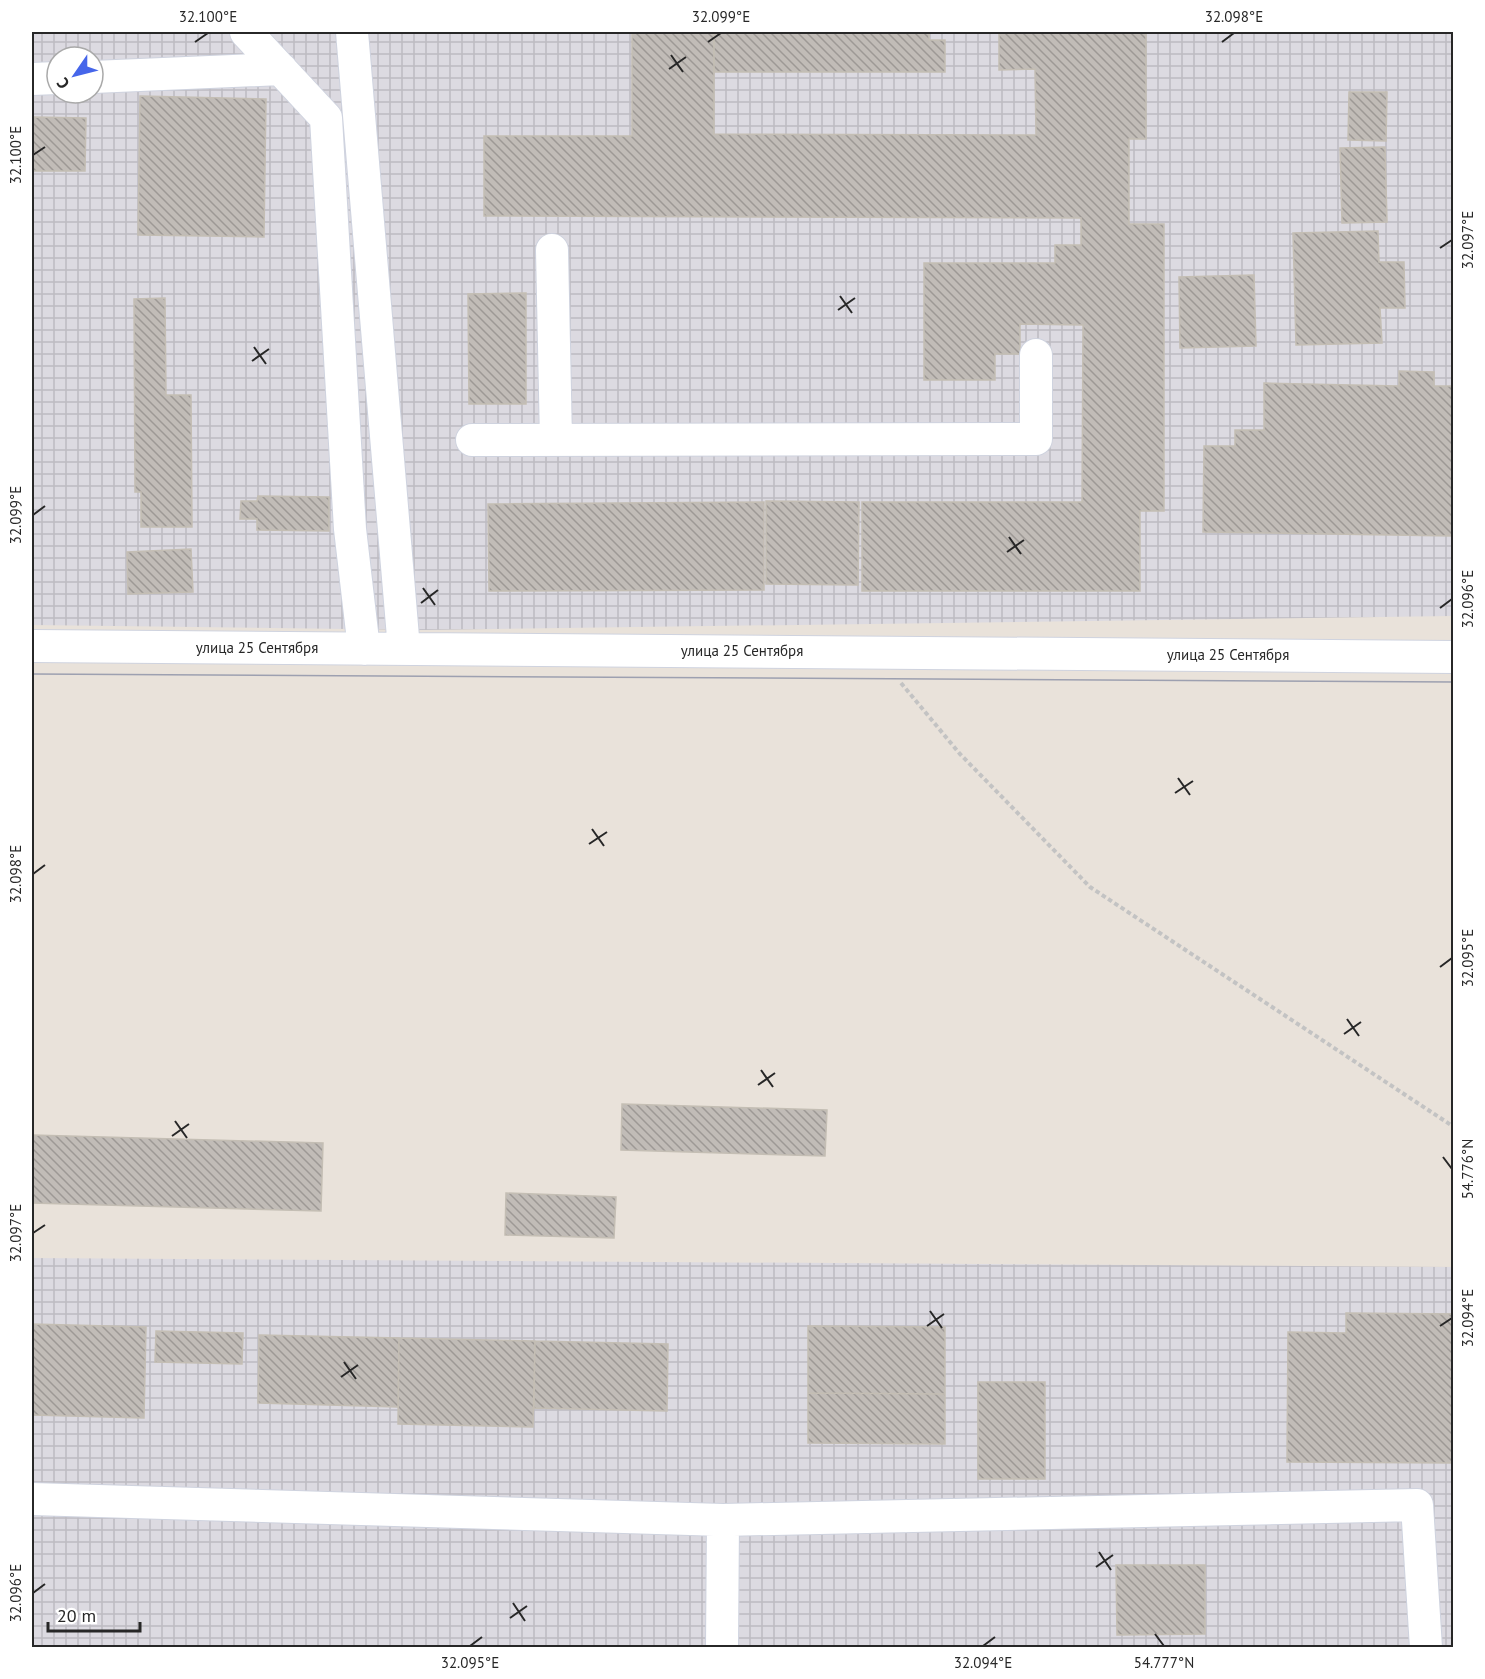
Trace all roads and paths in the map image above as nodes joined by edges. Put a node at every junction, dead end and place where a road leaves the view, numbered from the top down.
1 (246, 32) edge
2 (352, 32) edge
3 (281, 69) junction
4 (105, 76) edge
5 (552, 250) dead end
6 (1036, 355) dead end
7 (472, 440) dead end
8 (556, 440) junction
9 (32, 646) edge
10 (364, 648) junction
11 (404, 649) junction
12 (875, 652) junction
13 (1454, 657) edge
14 (1454, 1127) edge
15 (32, 1499) edge
16 (723, 1520) junction
17 (723, 1647) edge
18 (1426, 1647) edge

1 - 3 street
2 - 11 street
3 - 4 street
3 - 10 street
5 - 8 street
6 - 8 street
7 - 8 street
9 - 10 street, улица 25 Сентября
10 - 11 street, улица 25 Сентября
11 - 12 street, улица 25 Сентября
12 - 13 street, улица 25 Сентября
12 - 14 path
15 - 16 street
16 - 17 street
16 - 18 street

